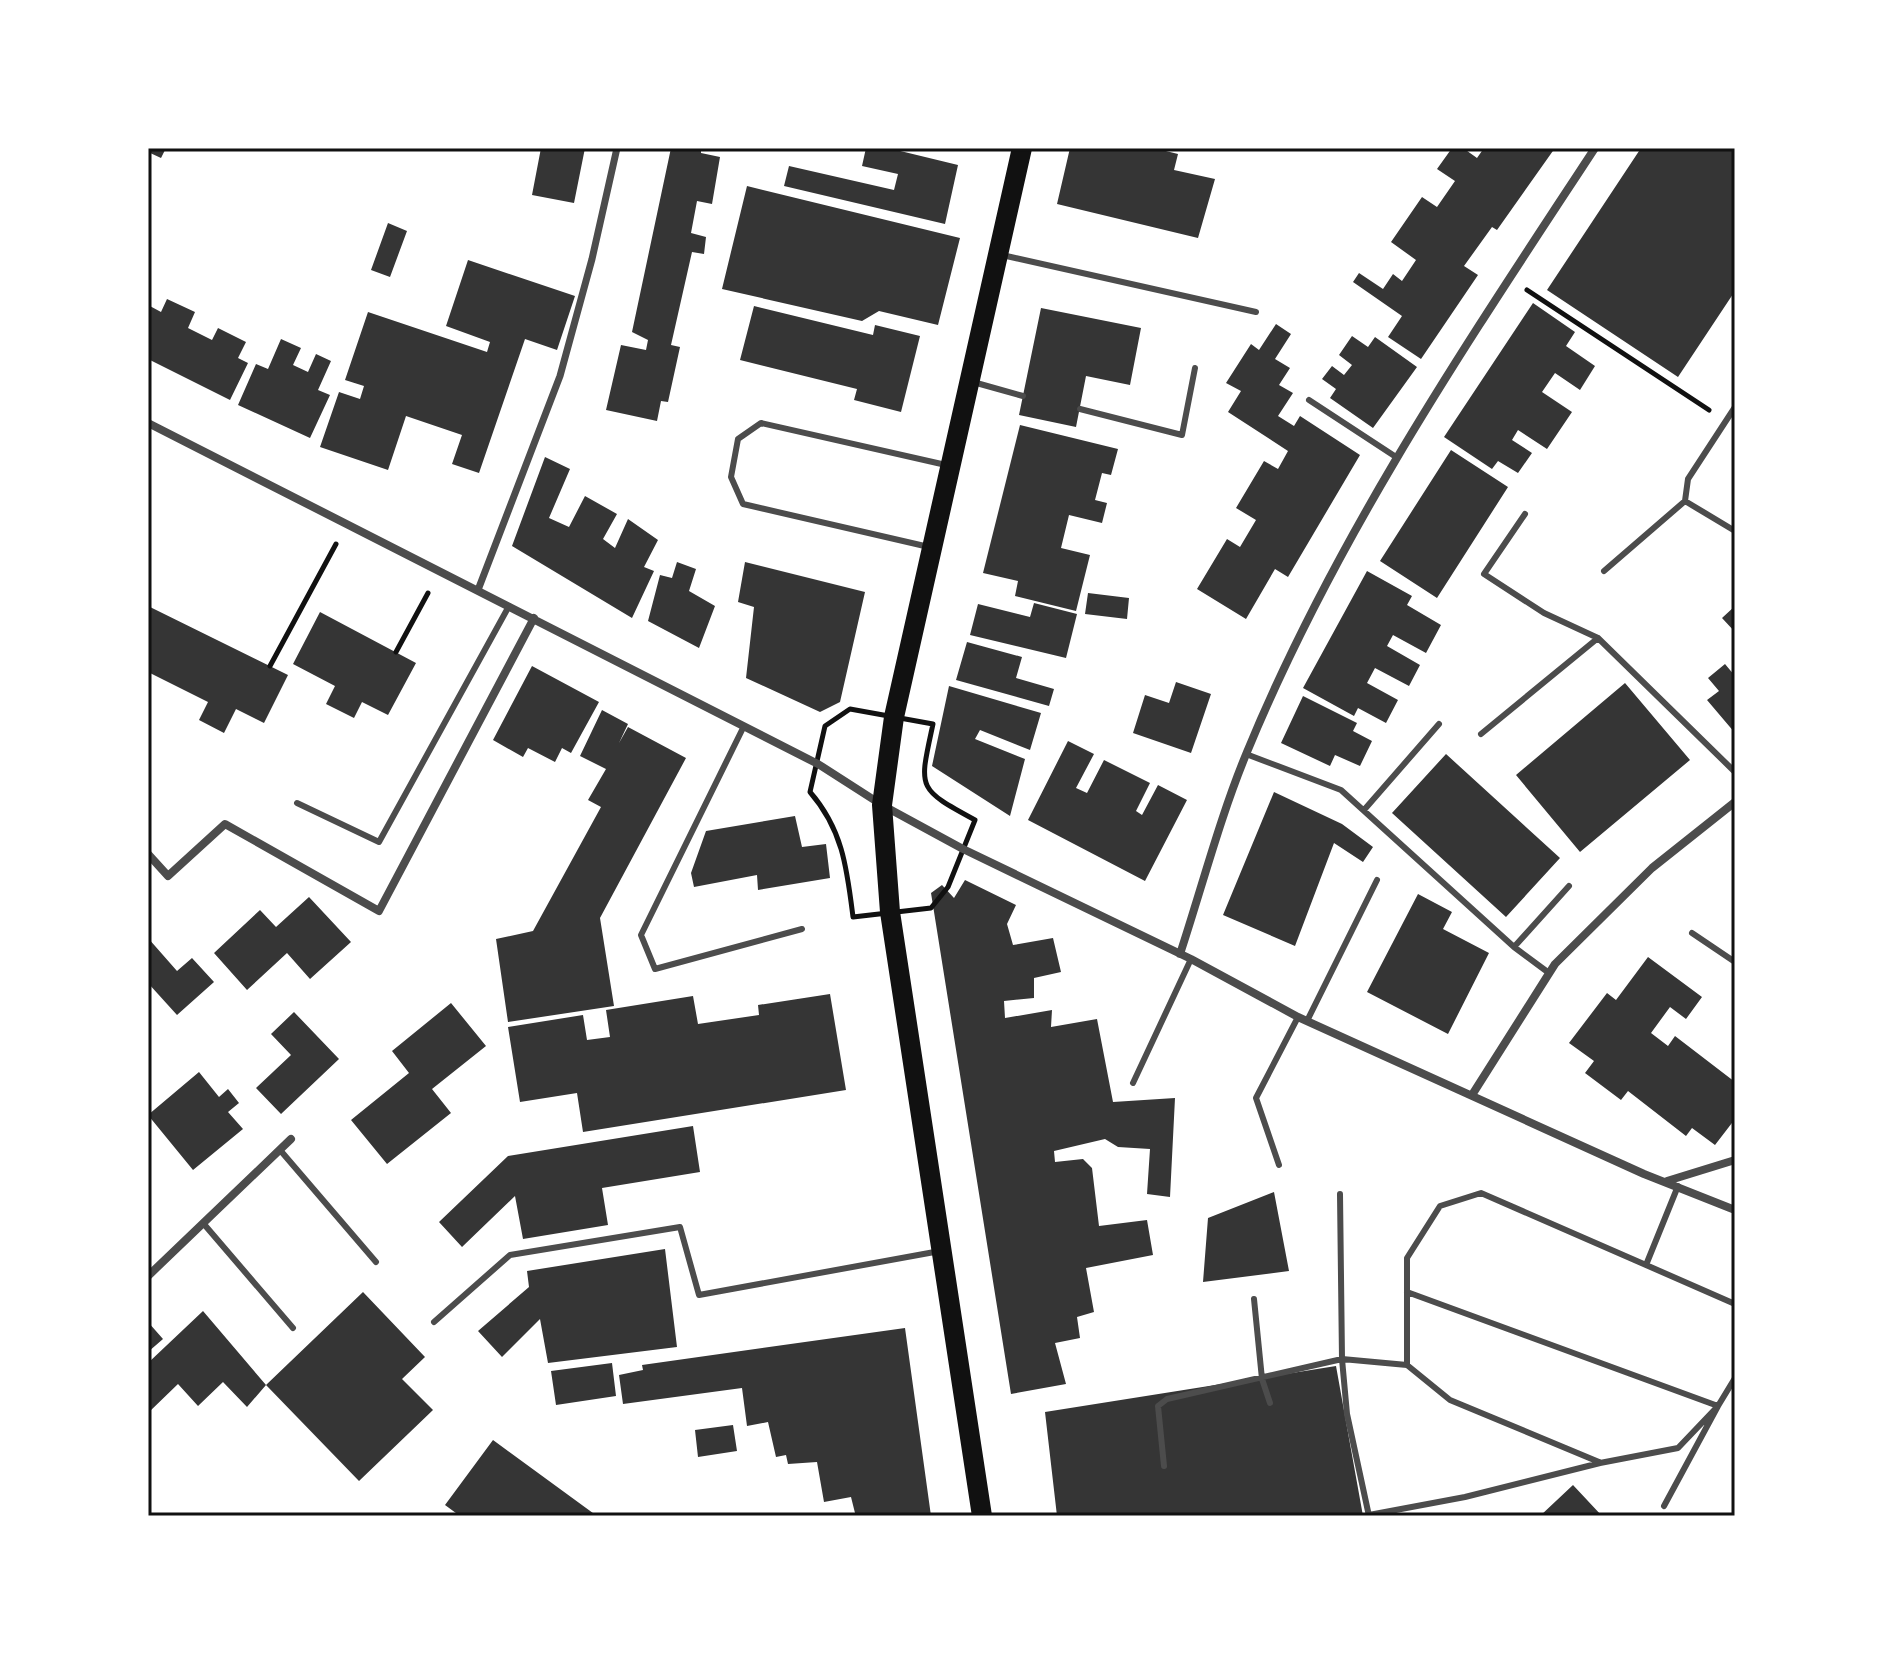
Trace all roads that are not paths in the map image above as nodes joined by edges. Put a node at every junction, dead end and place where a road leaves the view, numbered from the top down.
1 (617, 148) edge
2 (1022, 148) edge
3 (1595, 148) edge
4 (999, 255) junction
5 (1256, 312) dead end
6 (1195, 368) dead end
7 (972, 382) junction
8 (1023, 396) dead end
9 (1309, 400) dead end
10 (1735, 407) edge
11 (1080, 409) dead end
12 (148, 423) edge
13 (1396, 457) junction
14 (951, 466) junction
15 (1685, 501) junction
16 (1525, 514) dead end
17 (1735, 531) edge
18 (932, 548) junction
19 (1604, 571) dead end
20 (478, 590) junction
21 (509, 605) junction
22 (534, 618) junction
23 (1598, 638) junction
24 (1439, 724) dead end
25 (743, 728) junction
26 (1481, 734) dead end
27 (1246, 754) junction
28 (1735, 772) edge
29 (1735, 802) edge
30 (297, 803) dead end
31 (882, 805) junction
32 (1364, 810) junction
33 (148, 854) edge
34 (1377, 880) dead end
35 (1569, 886) dead end
36 (802, 929) dead end
37 (1692, 933) dead end
38 (1514, 947) junction
39 (1180, 954) junction
40 (1191, 959) junction
41 (1735, 962) edge
42 (1549, 973) junction
43 (1302, 1019) junction
44 (1133, 1083) dead end
45 (1472, 1095) junction
46 (291, 1139) dead end
47 (280, 1150) junction
48 (1735, 1160) edge
49 (1279, 1165) dead end
50 (1667, 1181) junction
51 (1678, 1186) junction
52 (1340, 1194) dead end
53 (1735, 1210) edge
54 (203, 1223) junction
55 (942, 1250) junction
56 (376, 1262) dead end
57 (1646, 1265) junction
58 (148, 1276) edge
59 (1407, 1292) junction
60 (1254, 1299) dead end
61 (1735, 1304) edge
62 (434, 1322) dead end
63 (293, 1328) dead end
64 (1342, 1359) junction
65 (1407, 1365) junction
66 (1735, 1378) edge
67 (1262, 1379) junction
68 (1270, 1403) dead end
69 (1718, 1406) junction
70 (1600, 1463) junction
71 (1164, 1466) dead end
72 (1664, 1506) dead end
73 (1369, 1515) edge
74 (982, 1516) edge

1 - 20 street
2 - 4 main road
3 - 13 street
4 - 5 lane
4 - 7 main road
6 - 11 lane
7 - 8 lane
7 - 14 main road
9 - 13 lane
10 - 15 lane
12 - 20 street
13 - 27 street
14 - 18 main road
14 - 18 lane
15 - 17 lane
15 - 19 lane
16 - 23 lane
18 - 31 main road
20 - 21 street
21 - 22 street
21 - 30 lane
22 - 25 street
22 - 33 street
23 - 26 lane
23 - 28 lane
24 - 32 lane
25 - 31 street
25 - 36 lane
27 - 32 lane
27 - 39 street
29 - 42 street
31 - 39 street
31 - 55 main road
32 - 38 lane
34 - 43 lane
35 - 38 lane
37 - 41 lane
38 - 42 lane
39 - 40 street
40 - 43 street
40 - 44 lane
42 - 45 street
43 - 45 street
43 - 49 lane
45 - 50 street
46 - 47 street
47 - 54 street
47 - 56 lane
48 - 50 street
50 - 51 street
51 - 53 street
51 - 57 lane
52 - 64 lane
54 - 58 street
54 - 63 lane
55 - 62 lane
55 - 74 main road
57 - 59 lane
57 - 61 lane
59 - 65 lane
59 - 69 lane
60 - 67 lane
64 - 65 lane
64 - 67 lane
64 - 73 lane
65 - 70 lane
66 - 69 lane
67 - 68 lane
67 - 71 lane
69 - 70 lane
69 - 72 lane
70 - 73 lane

